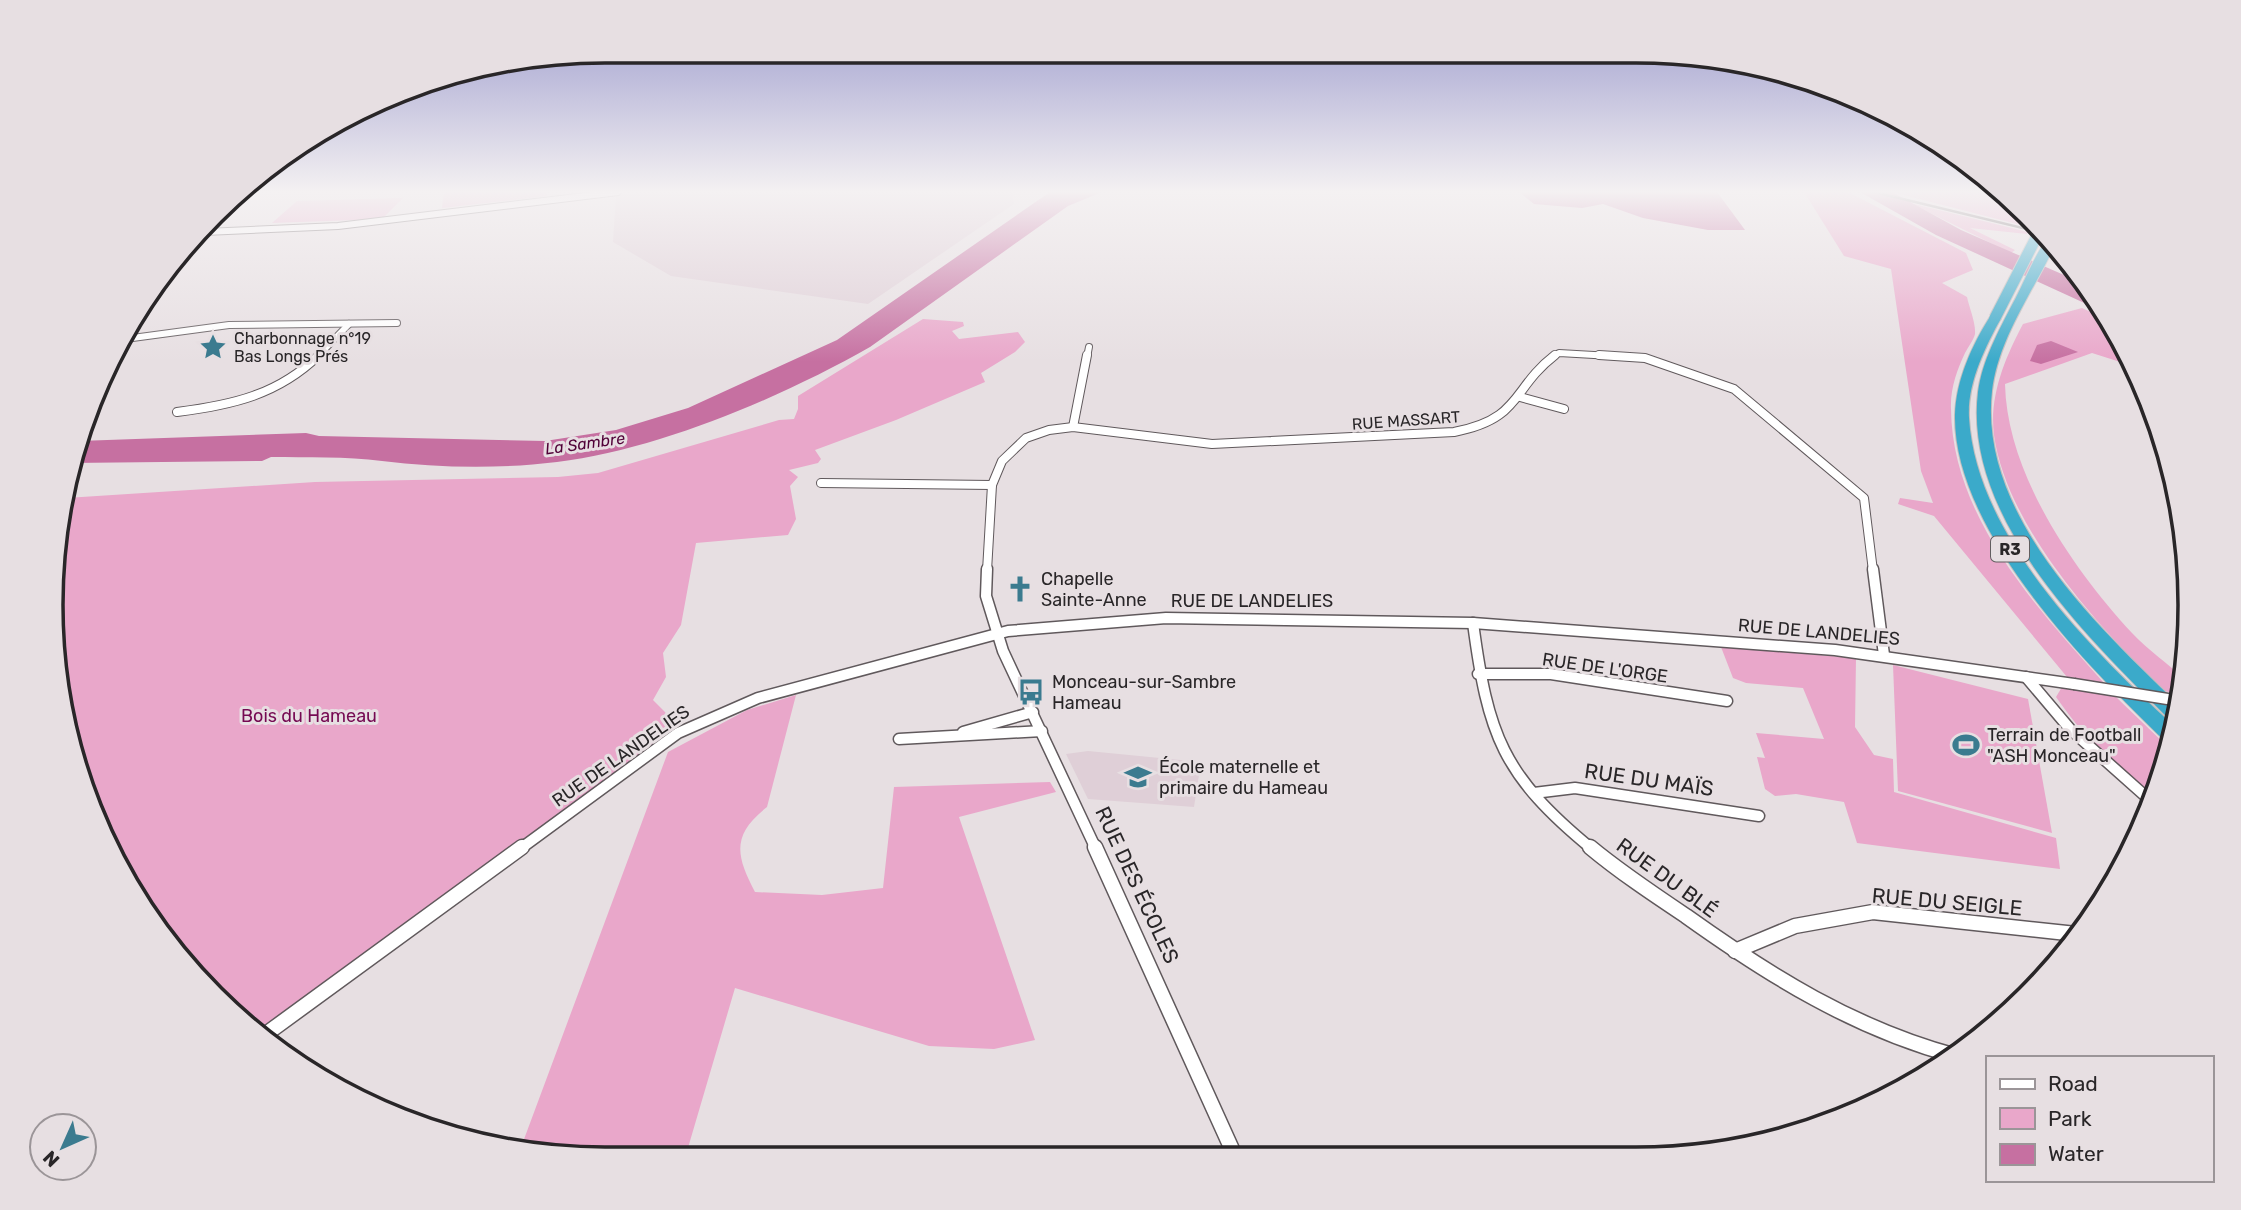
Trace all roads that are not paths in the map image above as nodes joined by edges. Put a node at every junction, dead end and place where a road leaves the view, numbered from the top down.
1 (2031, 248) edge
2 (2046, 251) edge
3 (397, 323) dead end
4 (349, 324) junction
5 (134, 338) edge
6 (1089, 347) dead end
7 (1520, 397) junction
8 (1564, 409) dead end
9 (177, 412) dead end
10 (1073, 427) junction
11 (821, 483) dead end
12 (992, 485) junction
13 (1473, 622) junction
14 (997, 634) junction
15 (1884, 655) junction
16 (1478, 674) junction
17 (2026, 677) junction
18 (2170, 699) edge
19 (1727, 701) dead end
20 (2169, 707) edge
21 (1033, 712) junction
22 (2164, 728) edge
23 (1042, 731) junction
24 (950, 736) junction
25 (899, 739) dead end
26 (1534, 793) junction
27 (2143, 794) edge
28 (1759, 816) dead end
29 (2067, 933) edge
30 (1735, 951) junction
31 (270, 1031) edge
32 (1941, 1053) edge
33 (1231, 1147) edge

1 - 22 highway, R3, bridge
2 - 20 highway, R3
3 - 4 street
4 - 5 street
4 - 9 street
6 - 10 street
7 - 8 street
7 - 10 street, RUE MASSART
7 - 15 street, RUE MASSART
10 - 12 street, RUE MASSART
11 - 12 street
12 - 14 street, RUE DES ÉCOLES
13 - 14 street, RUE DE LANDELIES
13 - 15 street, RUE DE LANDELIES
13 - 16 street, RUE DU BLÉ
14 - 21 street, RUE DES ÉCOLES
14 - 31 street, RUE DE LANDELIES
15 - 17 street, RUE DE LANDELIES
16 - 19 street, RUE DE L'ORGE
16 - 26 street, RUE DU BLÉ
17 - 18 street, RUE DE LANDELIES, bridge
17 - 27 street
21 - 23 street, RUE DES ÉCOLES
21 - 24 street
23 - 24 street
23 - 33 street, RUE DES ÉCOLES
24 - 25 street
26 - 28 street, RUE DU MAÏS
26 - 30 street, RUE DU BLÉ
29 - 30 street, RUE DU SEIGLE
30 - 32 street, RUE DU BLÉ

